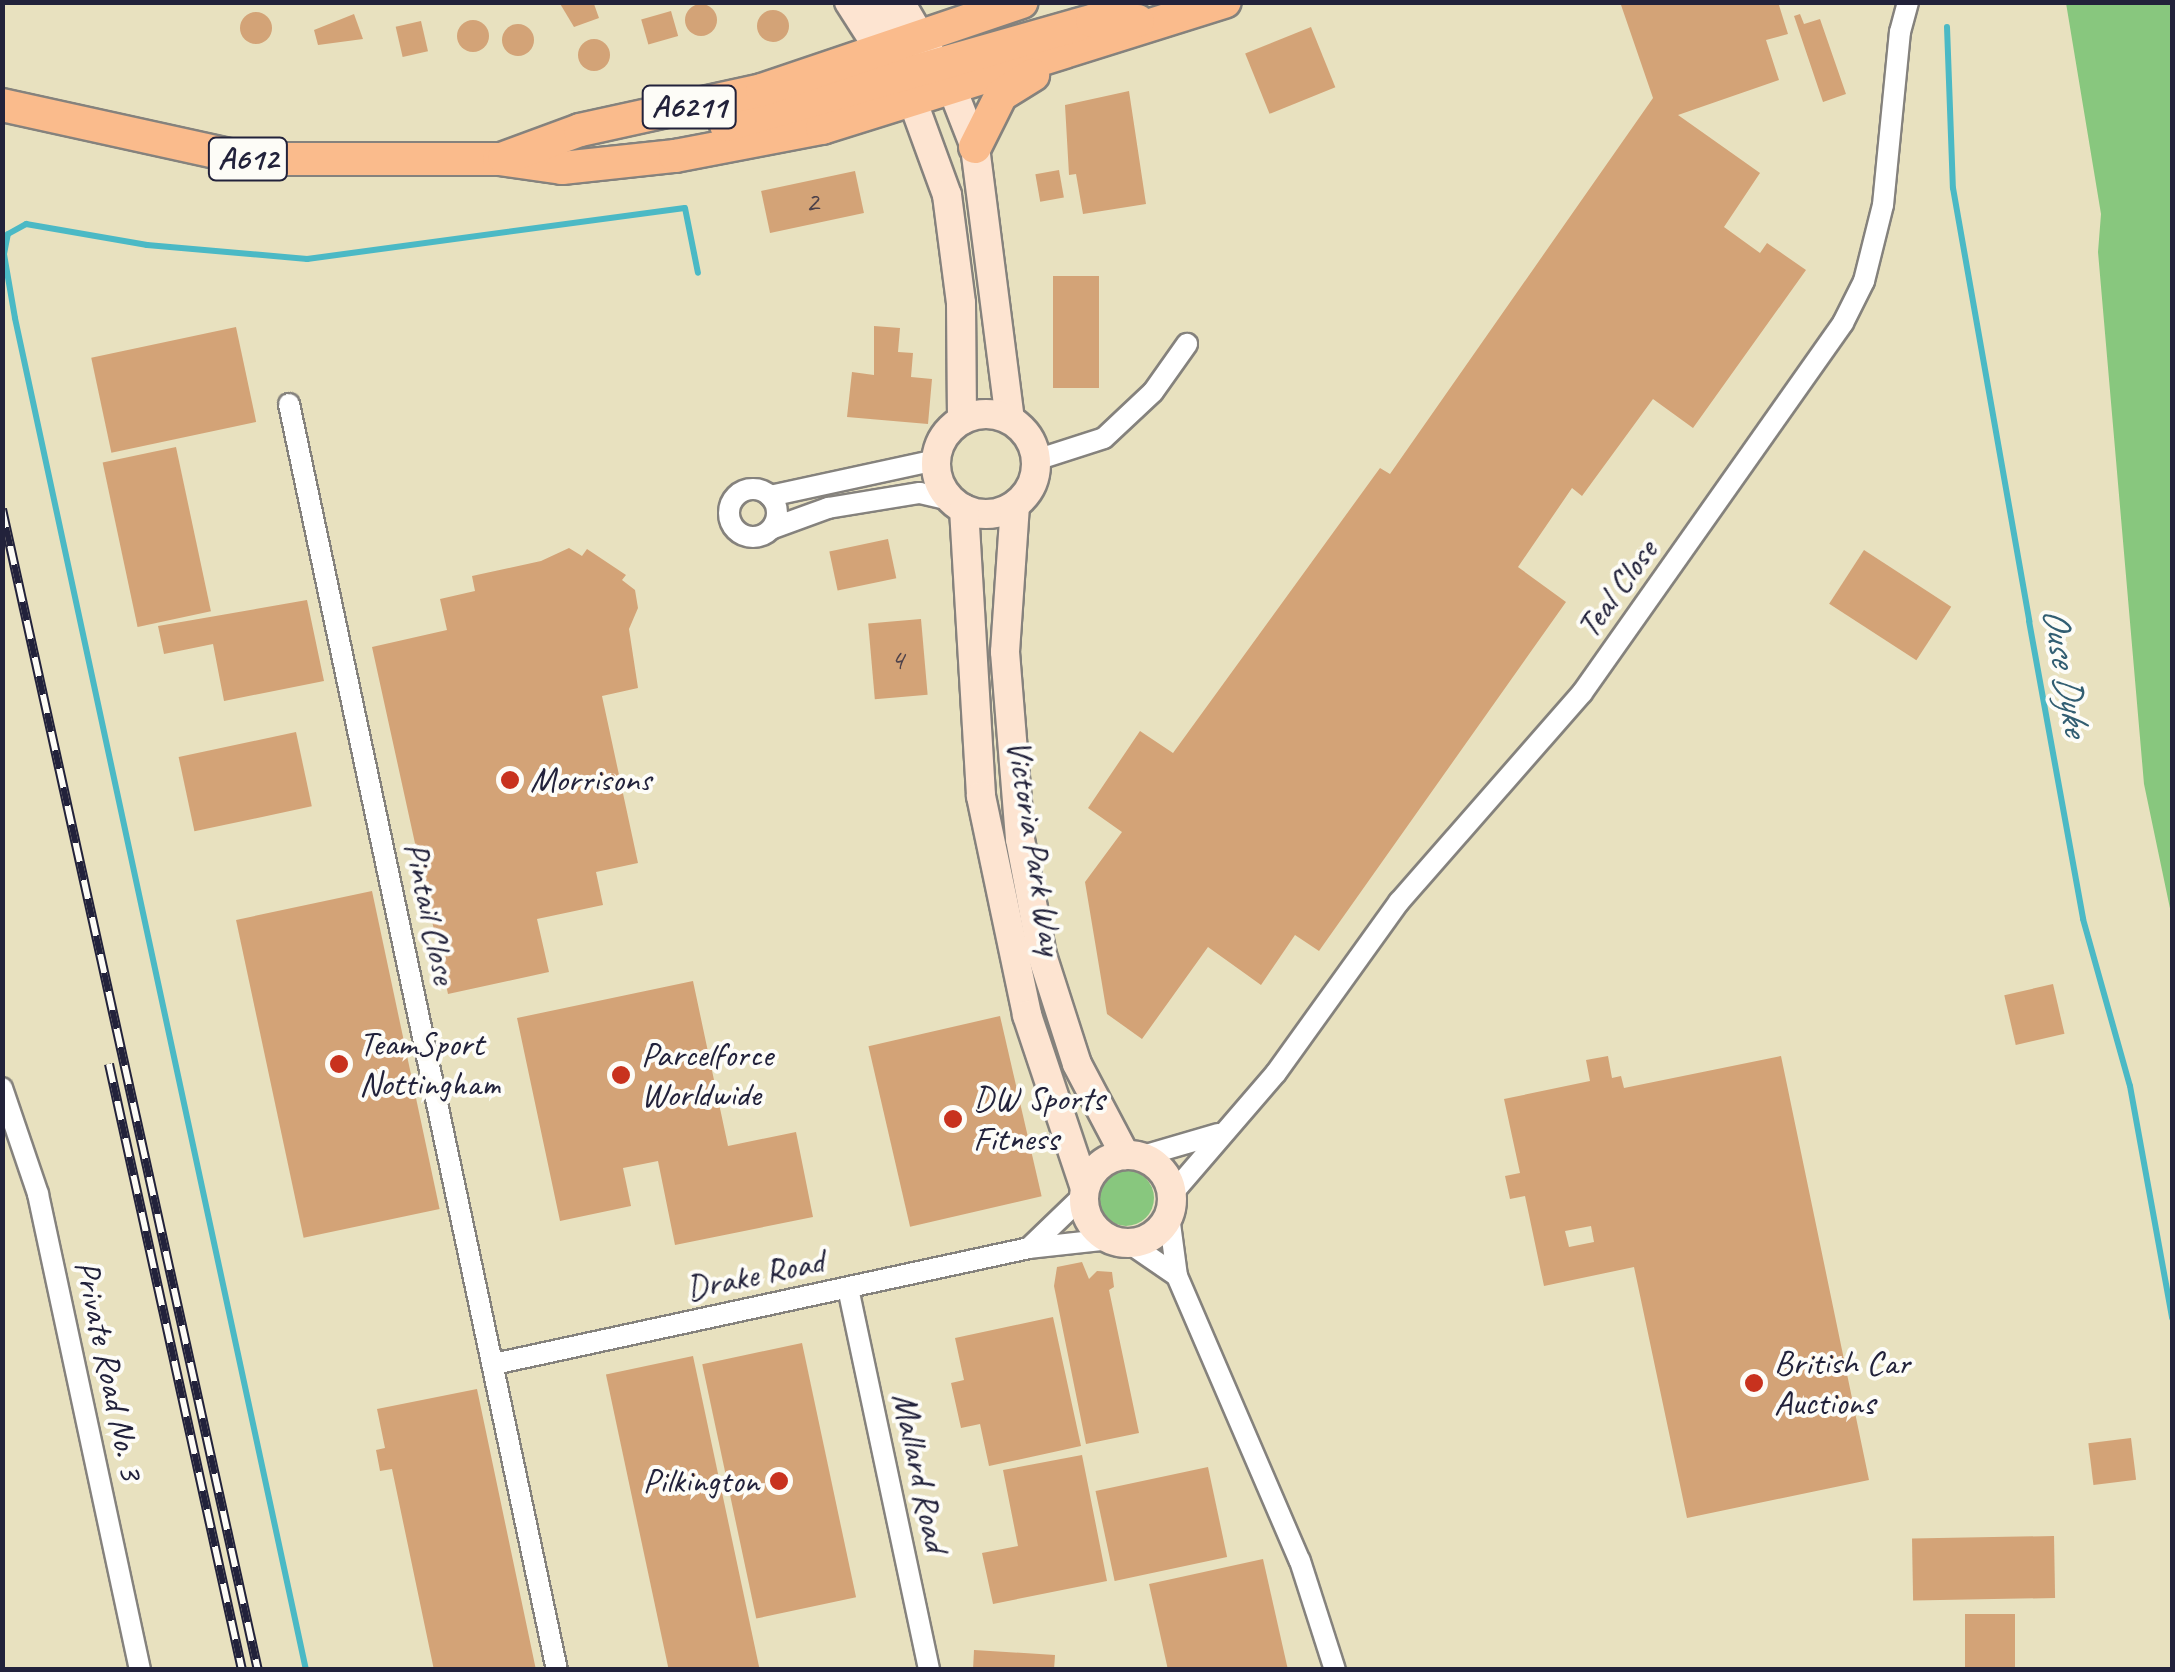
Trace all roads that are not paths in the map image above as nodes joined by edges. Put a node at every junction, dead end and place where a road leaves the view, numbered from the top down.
1 (900, 2) edge
2 (1022, 2) edge
3 (1224, 2) edge
4 (1908, 2) edge
5 (860, 9) edge
6 (1168, 21) junction
7 (898, 44) junction
8 (1067, 54) junction
9 (944, 78) junction
10 (905, 90) junction
11 (2, 105) edge
12 (974, 147) junction
13 (500, 159) junction
14 (1188, 344) dead end
15 (289, 404) dead end
16 (962, 420) junction
17 (1010, 420) junction
18 (936, 460) junction
19 (1036, 460) junction
20 (770, 496) junction
21 (958, 504) junction
22 (1015, 505) junction
23 (773, 528) junction
24 (2, 1088) edge
25 (1218, 1134) junction
26 (1132, 1156) junction
27 (1085, 1191) junction
28 (1170, 1206) junction
29 (1119, 1241) junction
30 (1029, 1248) junction
31 (1177, 1276) junction
32 (848, 1288) junction
33 (494, 1364) junction
34 (140, 1670) edge
35 (557, 1670) edge
36 (929, 1670) edge
37 (1335, 1670) edge

1 - 7 street
2 - 7 main road, A6211
3 - 6 main road, A612
4 - 25 street, Teal Close
5 - 7 street
6 - 8 main road, A612
6 - 9 main road
7 - 9 street
7 - 10 street
7 - 13 main road, A6211
8 - 9 main road, A612
8 - 12 main road
9 - 10 main road, A612
9 - 12 street
10 - 13 main road
10 - 13 main road, A612
10 - 16 street
11 - 13 main road, A612
12 - 17 street
14 - 19 street
15 - 33 street, Pintail Close
16 - 17 street
16 - 18 street
17 - 19 street
18 - 20 street
18 - 21 street, Victoria Park Way
19 - 22 street, Victoria Park Way
20 - 23 street
20 - 23 street
21 - 22 street
21 - 23 street
21 - 27 street, Victoria Park Way
22 - 26 street, Victoria Park Way
24 - 34 street, Private Road No. 3
25 - 26 street
25 - 28 street, Teal Close
26 - 27 street
26 - 28 street
27 - 29 street
27 - 30 street
28 - 29 street
28 - 31 street
29 - 30 street, Drake Road
29 - 31 street
30 - 32 street, Drake Road
31 - 37 street
32 - 33 street, Drake Road
32 - 36 street, Mallard Road
33 - 35 street, Pintail Close

